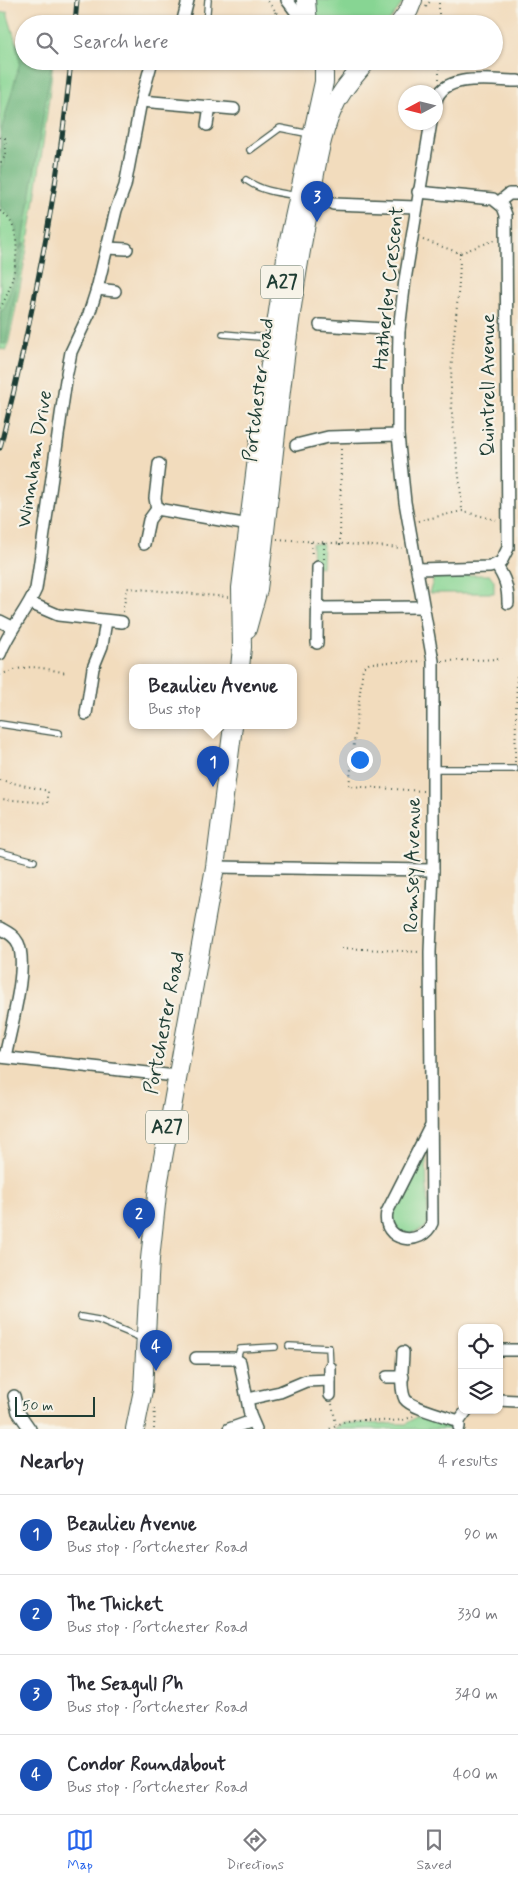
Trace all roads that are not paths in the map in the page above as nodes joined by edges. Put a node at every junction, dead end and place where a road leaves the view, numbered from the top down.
1 (188, 0) edge
2 (208, 0) edge
3 (287, 0) edge
4 (306, 0) edge
5 (414, 0) edge
6 (185, 15) edge
7 (207, 15) edge
8 (299, 15) edge
9 (306, 15) edge
10 (405, 15) edge
11 (150, 70) edge
12 (324, 70) edge
13 (360, 70) edge
14 (518, 81) edge
15 (443, 87) edge
16 (141, 101) junction
17 (210, 106) junction
18 (234, 109) dead end
19 (207, 125) dead end
20 (430, 130) edge
21 (312, 134) junction
22 (250, 150) dead end
23 (246, 180) dead end
24 (418, 192) junction
25 (518, 194) edge
26 (298, 196) junction
27 (499, 202) junction
28 (333, 204) dead end
29 (416, 207) junction
30 (107, 248) junction
31 (127, 249) dead end
32 (97, 289) junction
33 (115, 291) dead end
34 (320, 326) dead end
35 (399, 330) junction
36 (222, 334) dead end
37 (273, 338) junction
38 (398, 435) junction
39 (296, 445) dead end
40 (159, 464) dead end
41 (157, 509) junction
42 (249, 525) junction
43 (144, 544) dead end
44 (496, 565) junction
45 (318, 567) dead end
46 (418, 569) junction
47 (30, 603) junction
48 (508, 603) dead end
49 (423, 606) junction
50 (318, 608) junction
51 (0, 620) edge
52 (106, 621) junction
53 (122, 622) road end
54 (12, 627) junction
55 (317, 643) dead end
56 (242, 647) junction
57 (0, 654) edge
58 (240, 664) edge
59 (86, 714) dead end
60 (0, 724) edge
61 (233, 729) edge
62 (59, 733) dead end
63 (432, 769) junction
64 (515, 769) road end
65 (0, 852) edge
66 (34, 861) dead end
67 (215, 868) junction
68 (433, 870) junction
69 (0, 928) edge
70 (2, 1057) edge
71 (176, 1076) junction
72 (431, 1125) junction
73 (81, 1317) dead end
74 (146, 1340) junction
75 (289, 1346) dead end
76 (275, 1347) dead end
77 (503, 1350) edge
78 (518, 1350) edge
79 (403, 1352) dead end
80 (196, 1358) dead end
81 (237, 1359) junction
82 (330, 1367) joint
83 (386, 1377) dead end
84 (403, 1377) junction
85 (330, 1380) junction
86 (143, 1390) junction
87 (330, 1394) road end
88 (14, 1396) dead end
89 (248, 1399) junction
90 (503, 1400) edge
91 (518, 1401) edge
92 (254, 1425) edge
93 (459, 1425) edge
94 (227, 1426) edge
95 (30, 1429) edge
96 (135, 1429) edge
97 (146, 1429) edge

1 - 6 street
2 - 7 lane
3 - 8 street
4 - 9 main road
5 - 10 main road
11 - 16 street, Winnham Drive
12 - 21 main road, Portchester Road / A27
13 - 56 main road, Portchester Road / A27
14 - 15 street
16 - 17 street
16 - 30 street, Winnham Drive
17 - 18 street
17 - 19 street
20 - 24 street, Hatherley Crescent
21 - 22 lane
21 - 26 main road, Portchester Road / A27
23 - 26 lane
24 - 27 street
24 - 29 street, Hatherley Crescent
25 - 27 street
26 - 37 main road, Portchester Road / A27
27 - 44 street, Quintrell Avenue
28 - 29 street
29 - 35 street, Hatherley Crescent
30 - 31 street
30 - 32 street, Winnham Drive
32 - 33 street
32 - 47 street, Winnham Drive
34 - 35 street
35 - 38 street, Hatherley Crescent
36 - 37 lane
37 - 42 main road, Portchester Road / A27
38 - 39 street
38 - 46 street, Hatherley Crescent
40 - 41 street
41 - 42 street
41 - 43 street
42 - 56 main road, Portchester Road / A27
44 - 46 street
44 - 48 street
45 - 50 street
46 - 49 street, Hatherley Crescent
47 - 52 street
47 - 54 street, Winnham Drive
49 - 50 street
49 - 63 street, Romsey Avenue
50 - 55 street
51 - 54 street
52 - 53 street
52 - 59 street
54 - 57 street, Winnham Drive
56 - 58 main road, Portchester Road / A27
60 - 62 lane
61 - 67 main road, Portchester Road / A27
63 - 64 lane
63 - 68 street, Romsey Avenue
65 - 66 lane
67 - 68 street
67 - 71 main road, Portchester Road / A27
68 - 72 street, Romsey Avenue
69 - 70 street
70 - 71 street
71 - 74 main road, Portchester Road / A27
72 - 72 street, Romsey Avenue
73 - 74 lane
74 - 86 main road, Portchester Road / A27
75 - 82 lane
76 - 81 lane
77 - 78 street
79 - 84 street
80 - 81 street
81 - 89 street
82 - 85 street
83 - 84 street
84 - 93 street
85 - 87 street
85 - 89 street
86 - 96 main road, Portchester Road / A27
86 - 97 main road, Portchester Road / A27
88 - 95 street
89 - 92 street
90 - 91 street
92 - 94 street

